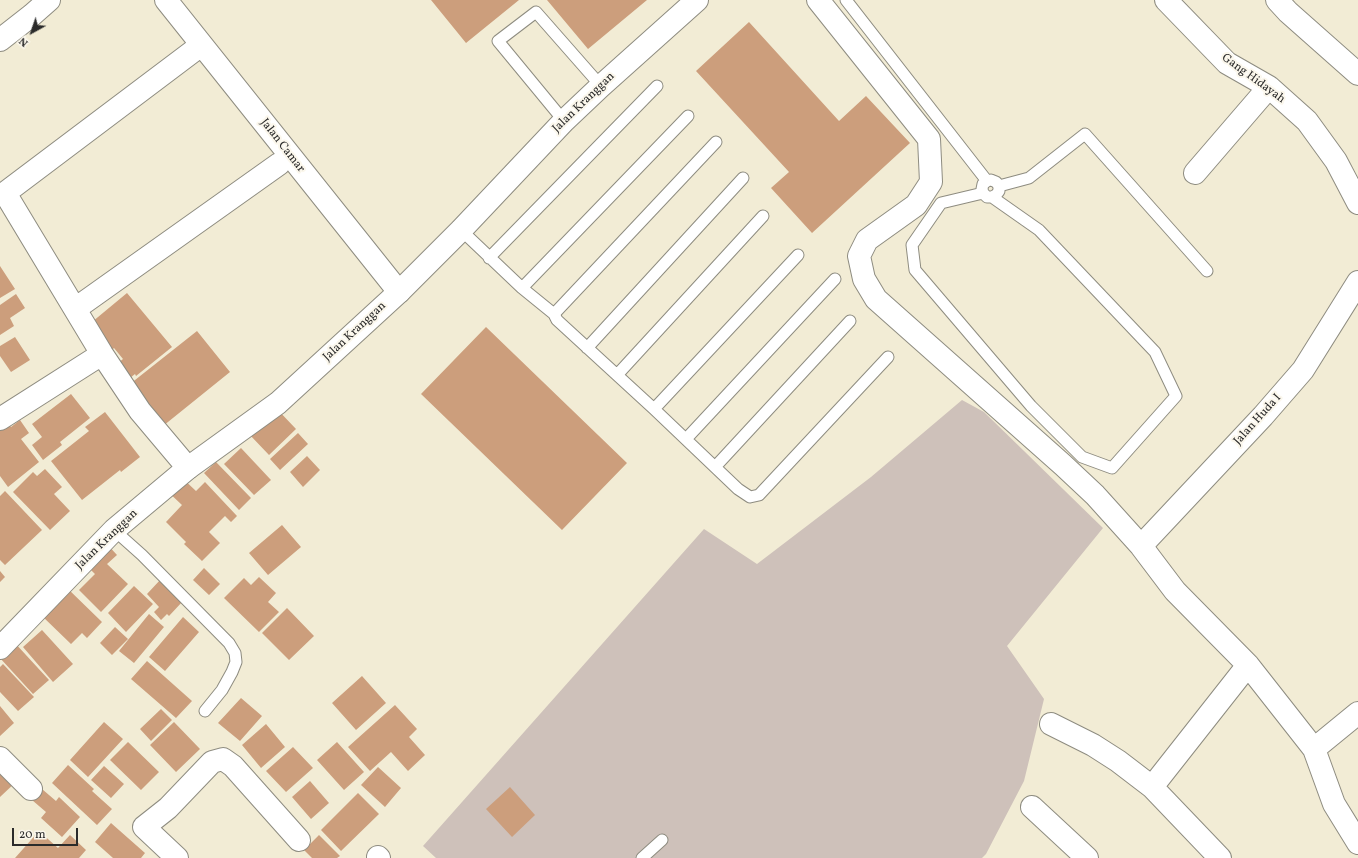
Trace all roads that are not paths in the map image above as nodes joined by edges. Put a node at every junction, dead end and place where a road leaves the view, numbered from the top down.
1 (49, 0) edge
2 (166, 0) edge
3 (697, 0) edge
4 (818, 0) edge
5 (846, 0) edge
6 (1166, 0) edge
7 (1277, 0) edge
8 (0, 40) edge
9 (196, 49) dead end
10 (1358, 74) edge
11 (601, 86) junction
12 (657, 86) dead end
13 (1270, 87) junction
14 (688, 116) dead end
15 (564, 121) junction
16 (716, 142) dead end
17 (279, 164) dead end
18 (1195, 173) dead end
19 (743, 178) dead end
20 (987, 181) junction
21 (998, 186) junction
22 (988, 195) junction
23 (1358, 203) edge
24 (763, 216) dead end
25 (461, 230) junction
26 (798, 255) dead end
27 (489, 258) junction
28 (1207, 271) dead end
29 (835, 279) dead end
30 (1358, 282) edge
31 (522, 288) junction
32 (398, 292) junction
33 (75, 309) junction
34 (554, 314) junction
35 (850, 321) dead end
36 (587, 348) junction
37 (102, 354) junction
38 (888, 357) dead end
39 (617, 375) junction
40 (654, 409) junction
41 (0, 419) edge
42 (686, 439) junction
43 (714, 467) junction
44 (188, 468) junction
45 (114, 530) junction
46 (1142, 546) junction
47 (0, 648) edge
48 (1248, 665) junction
49 (205, 711) dead end
50 (1358, 713) edge
51 (1051, 724) dead end
52 (1314, 749) junction
53 (0, 758) edge
54 (1152, 787) junction
55 (31, 789) dead end
56 (1032, 807) dead end
57 (299, 840) dead end
58 (662, 840) dead end
59 (1358, 843) edge
60 (177, 858) edge
61 (642, 858) edge
62 (1087, 858) edge
63 (1220, 858) edge

1 - 8 street
2 - 32 street, Jalan Camar
3 - 11 street, Jalan Kranggan
4 - 46 street
5 - 20 lane
6 - 13 street, Gang Hidayah
7 - 10 street
9 - 33 street
11 - 15 street, Jalan Kranggan
11 - 15 lane
12 - 27 lane
13 - 18 street
13 - 23 street, Gang Hidayah
14 - 31 lane
15 - 25 street, Jalan Kranggan
16 - 34 lane
17 - 33 street
19 - 36 lane
20 - 21 lane
20 - 22 lane
21 - 22 lane
21 - 28 lane
22 - 22 lane
24 - 39 lane
25 - 27 lane
25 - 32 street, Jalan Kranggan
26 - 40 lane
27 - 31 lane
29 - 42 lane
30 - 46 street, Jalan Huda I
31 - 34 lane
32 - 44 street, Jalan Kranggan
33 - 37 street
34 - 36 lane
35 - 43 lane
36 - 39 lane
37 - 41 street
37 - 44 street
38 - 43 lane
39 - 40 lane
40 - 42 lane
42 - 43 lane
44 - 45 street, Jalan Kranggan
45 - 47 street, Jalan Kranggan
45 - 49 lane
46 - 48 street
48 - 52 street
48 - 54 street
50 - 52 street
51 - 54 street
52 - 59 street
53 - 55 street
54 - 63 street
56 - 62 street
57 - 60 street
58 - 61 lane

